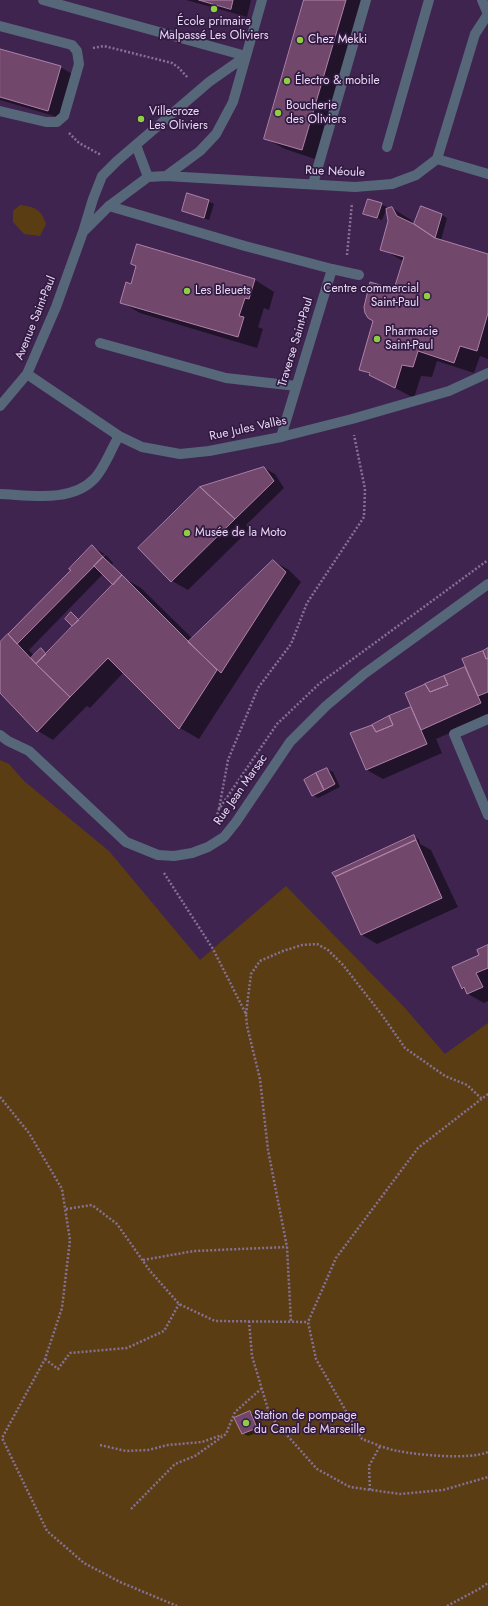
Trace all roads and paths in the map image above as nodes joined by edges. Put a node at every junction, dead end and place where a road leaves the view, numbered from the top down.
1 (43, 0) edge
2 (262, 0) edge
3 (366, 0) edge
4 (429, 0) edge
5 (482, 0) edge
6 (488, 14) edge
7 (0, 26) edge
8 (77, 51) junction
9 (246, 56) junction
10 (192, 82) dead end
11 (0, 111) edge
12 (79, 143) dead end
13 (136, 145) junction
14 (387, 147) dead end
15 (102, 156) dead end
16 (437, 159) junction
17 (488, 174) edge
18 (166, 176) junction
19 (148, 177) junction
20 (313, 184) junction
21 (109, 206) junction
22 (350, 221) dead end
23 (83, 232) junction
24 (332, 269) junction
25 (346, 272) junction
26 (359, 275) dead end
27 (100, 343) dead end
28 (488, 373) edge
29 (27, 374) junction
30 (296, 386) junction
31 (0, 406) edge
32 (118, 436) junction
33 (280, 437) junction
34 (356, 444) dead end
35 (0, 494) edge
36 (488, 584) edge
37 (488, 719) edge
38 (0, 734) edge
39 (219, 809) dead end
40 (488, 815) edge
41 (162, 870) dead end
42 (246, 1014) junction
43 (488, 1094) edge
44 (0, 1097) edge
45 (482, 1099) junction
46 (66, 1210) junction
47 (287, 1247) junction
48 (143, 1260) junction
49 (179, 1304) junction
50 (249, 1321) junction
51 (291, 1322) junction
52 (308, 1322) junction
53 (44, 1359) junction
54 (262, 1388) junction
55 (226, 1434) junction
56 (1, 1439) edge
57 (100, 1445) dead end
58 (380, 1446) junction
59 (488, 1452) edge
60 (488, 1477) edge
61 (370, 1490) junction
62 (131, 1509) dead end
63 (488, 1583) edge
64 (178, 1606) edge
65 (447, 1606) edge

1 - 9 street
2 - 9 street
3 - 20 street
4 - 14 street
5 - 6 street
6 - 16 street
7 - 8 street
8 - 10 path
8 - 11 street
9 - 13 street, Avenue Saint-Paul
9 - 18 street
12 - 15 path
13 - 19 street
13 - 23 street, Avenue Saint-Paul
16 - 17 street
16 - 20 street, Rue Néoule
18 - 19 street
18 - 20 street, Rue Néoule
19 - 21 street, Avenue Saint-Paul
21 - 23 street, Avenue Saint-Paul
21 - 24 street
22 - 25 path
23 - 29 street, Avenue Saint-Paul
24 - 25 street
24 - 30 street, Traverse Saint-Paul
25 - 26 street
27 - 30 street
28 - 33 street, Rue Jules Vallès
29 - 31 street, Avenue Saint-Paul
29 - 32 street, Rue Jules Vallès
30 - 33 street, Traverse Saint-Paul
32 - 33 street, Rue Jules Vallès
32 - 35 street
34 - 39 path
36 - 38 street, Rue Jean Marsac
37 - 40 street
41 - 42 path
42 - 45 path
42 - 47 path
43 - 45 path
44 - 46 path
45 - 52 path
46 - 48 path
46 - 53 path
47 - 48 path
47 - 51 path
48 - 49 path
49 - 50 path
49 - 53 path
50 - 51 path
50 - 54 path
51 - 52 path
52 - 58 path
53 - 56 path
54 - 55 path
54 - 61 path
55 - 57 path
55 - 62 path
56 - 64 path
58 - 59 path
58 - 61 path
60 - 61 path
63 - 65 path

